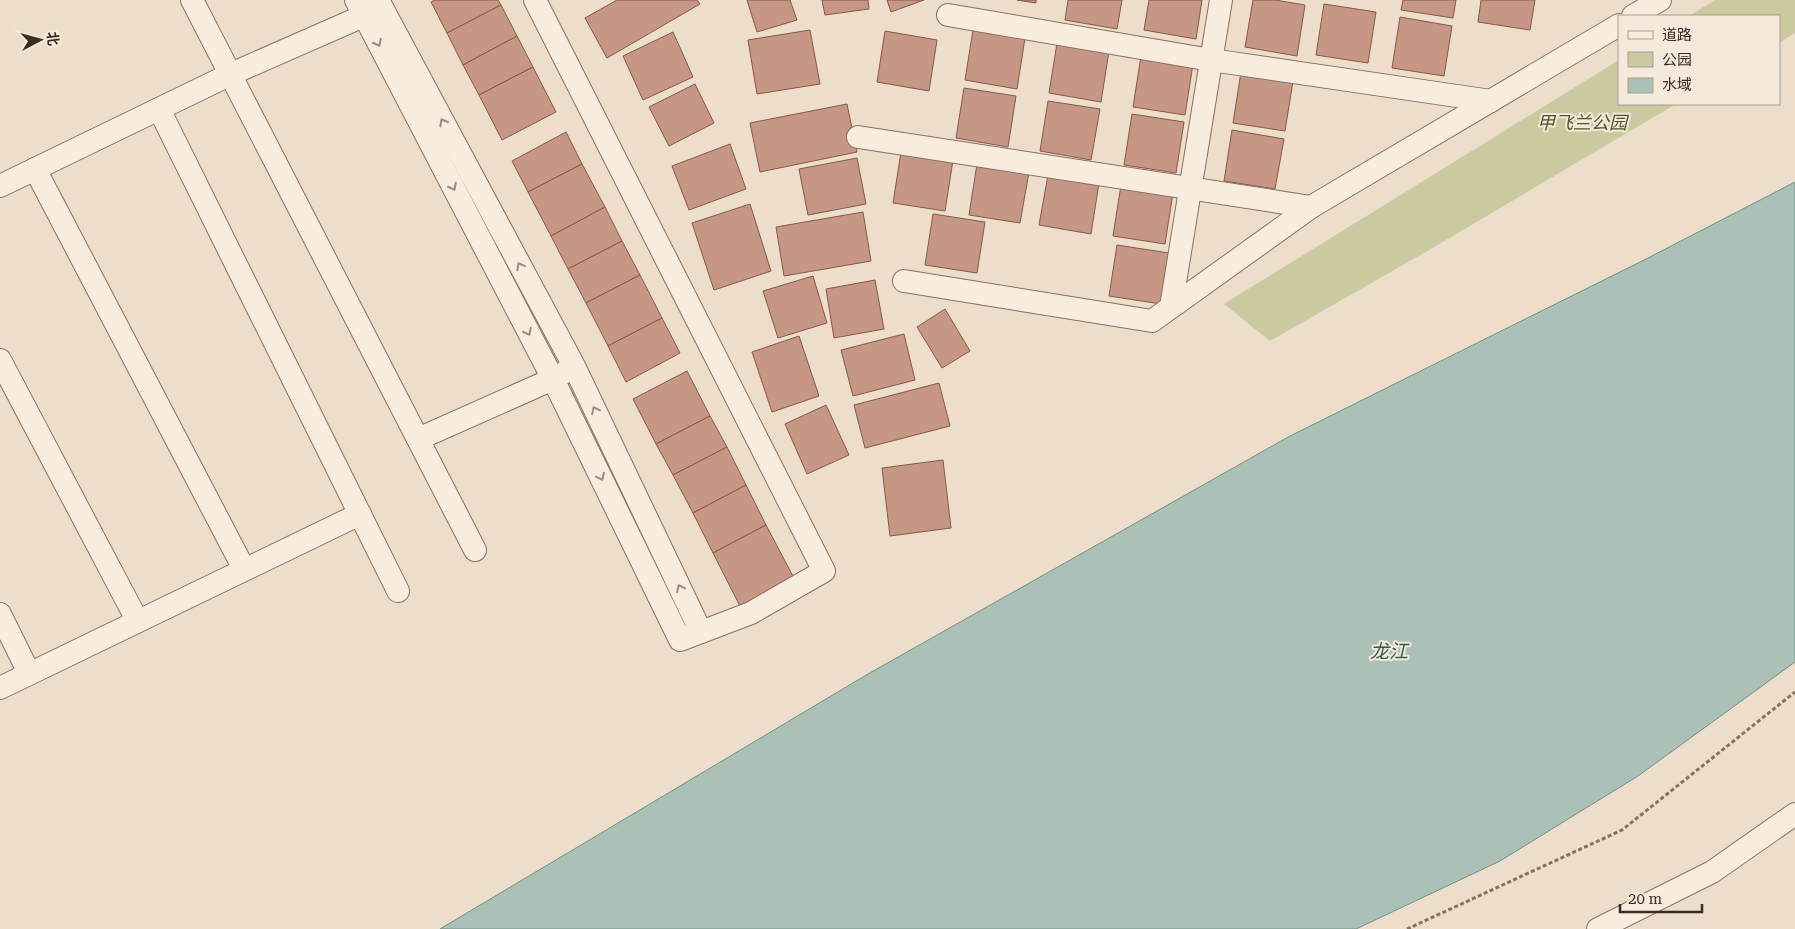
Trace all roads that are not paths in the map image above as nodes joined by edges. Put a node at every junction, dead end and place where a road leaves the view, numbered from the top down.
1 (192, 0) edge
2 (535, 0) edge
3 (1221, 0) edge
4 (1660, 0) edge
5 (370, 6) edge
6 (948, 15) dead end
7 (1635, 15) edge
8 (1618, 26) edge
9 (1211, 60) junction
10 (231, 74) junction
11 (1491, 101) junction
12 (159, 109) junction
13 (858, 137) dead end
14 (35, 169) junction
15 (0, 186) edge
16 (1190, 188) junction
17 (1311, 207) junction
18 (904, 281) dead end
19 (1171, 307) junction
20 (0, 360) edge
21 (574, 366) junction
22 (553, 379) junction
23 (418, 439) junction
24 (360, 514) junction
25 (476, 550) dead end
26 (244, 569) junction
27 (398, 591) dead end
28 (0, 614) edge
29 (137, 620) junction
30 (701, 632) junction
31 (29, 673) junction
32 (0, 688) edge
33 (1795, 814) edge
34 (1598, 929) edge

1 - 10 street
2 - 30 street
3 - 9 street
4 - 7 street
5 - 10 street
21 -> 5 street
5 -> 22 street
6 - 9 street
8 - 11 street
9 - 11 street
9 - 16 street
10 - 12 street
10 - 23 street
11 - 17 street
12 - 14 street
12 - 24 street
13 - 16 street
14 - 15 street
14 - 26 street
16 - 17 street
16 - 19 street
17 - 19 street
18 - 19 street
20 - 29 street
21 - 22 street
30 -> 21 street
22 - 23 street
22 -> 30 street
23 - 25 street
24 - 26 street
24 - 27 street
26 - 29 street
28 - 31 street
29 - 31 street
31 - 32 street
33 - 34 street

